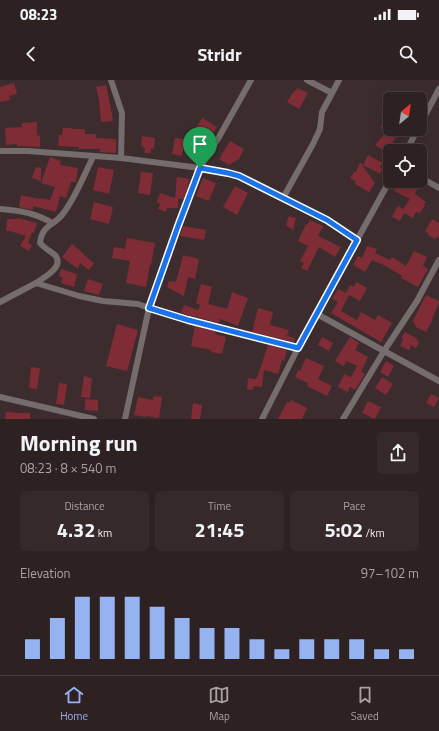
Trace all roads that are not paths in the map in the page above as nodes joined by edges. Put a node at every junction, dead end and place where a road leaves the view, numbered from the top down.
1 (111, 80) edge
2 (252, 80) edge
3 (307, 80) edge
4 (339, 80) edge
5 (439, 89) edge
6 (332, 94) junction
7 (427, 112) edge
8 (0, 151) edge
9 (93, 157) junction
10 (121, 158) junction
11 (200, 168) junction
12 (427, 181) edge
13 (386, 188) edge
14 (439, 188) edge
15 (283, 198) junction
16 (0, 209) edge
17 (52, 223) junction
18 (357, 240) junction
19 (439, 260) edge
20 (36, 283) junction
21 (0, 302) edge
22 (149, 308) junction
23 (317, 314) junction
24 (298, 348) junction
25 (384, 351) junction
26 (439, 381) edge
27 (0, 397) edge
28 (94, 419) edge
29 (125, 419) edge
30 (262, 419) edge
31 (343, 419) edge

1 - 10 street
2 - 11 street
3 - 6 street
4 - 6 street
5 - 7 street
6 - 15 street
8 - 9 street
9 - 10 street
9 - 17 street
10 - 11 street
11 - 15 street
11 - 22 street
12 - 14 street
13 - 18 street
15 - 18 street
16 - 17 street
17 - 20 street
18 - 23 street
19 - 25 street
20 - 21 street
20 - 22 street
22 - 24 street
22 - 29 street
23 - 24 street
23 - 25 street
24 - 30 street
25 - 26 street
25 - 31 street
27 - 28 street

